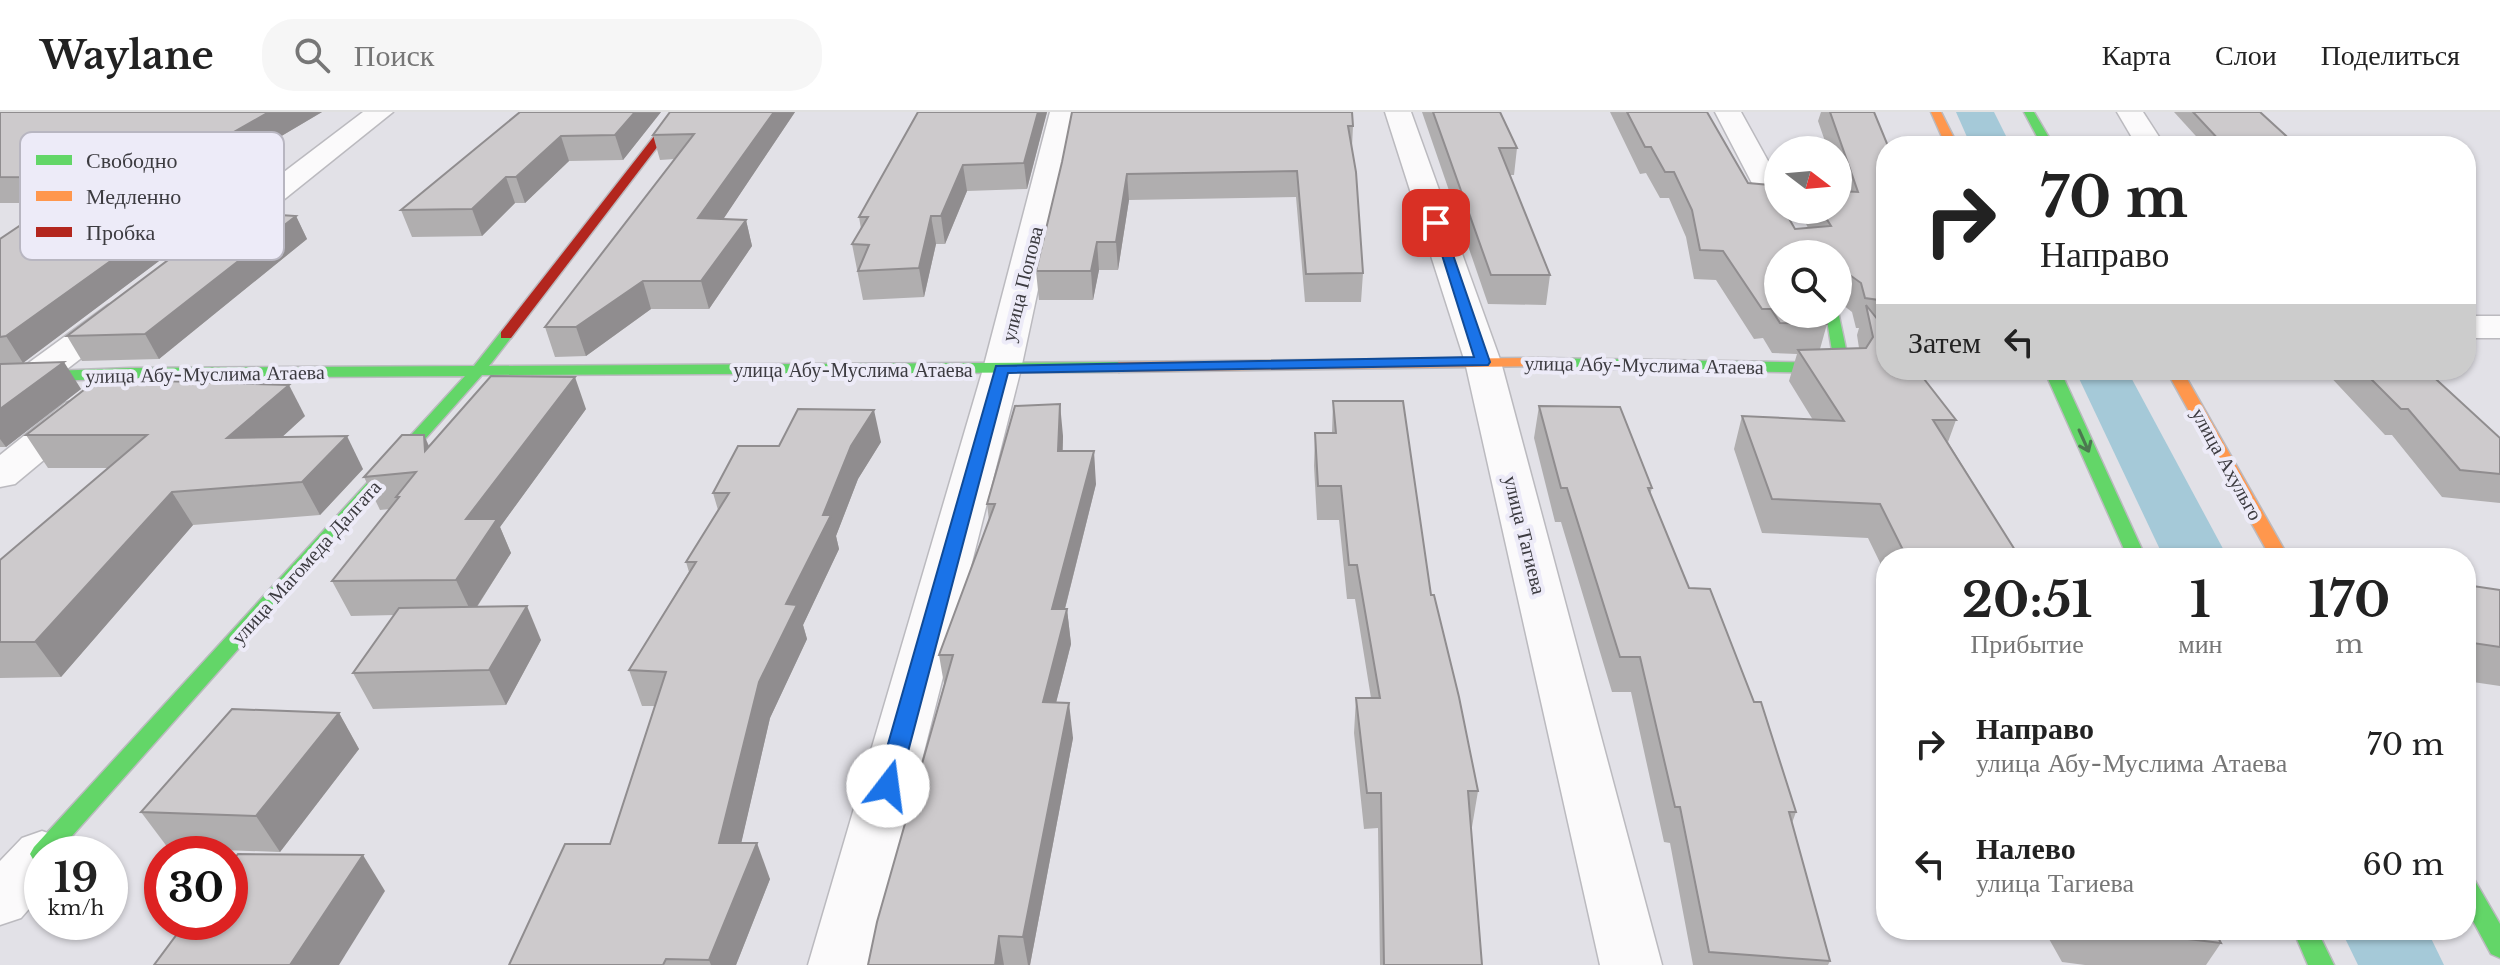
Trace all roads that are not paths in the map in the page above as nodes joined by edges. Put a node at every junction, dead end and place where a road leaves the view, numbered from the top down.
1 (380, 112) edge
2 (679, 112) edge
3 (1063, 112) edge
4 (1398, 112) edge
5 (1728, 112) edge
6 (1936, 112) edge
7 (2029, 112) edge
8 (2130, 112) edge
9 (1947, 136) edge
10 (2042, 136) edge
11 (2145, 136) edge
12 (1764, 180) edge
13 (284, 186) edge
14 (188, 260) edge
15 (180, 266) edge
16 (143, 295) edge
17 (2476, 327) edge
18 (2500, 327) edge
19 (1835, 328) edge
20 (1483, 362) junction
21 (1002, 369) junction
22 (477, 372) junction
23 (130, 373) junction
24 (36, 375) junction
25 (0, 378) edge
26 (2057, 380) edge
27 (2180, 380) edge
28 (0, 475) edge
29 (2132, 548) edge
30 (2274, 548) edge
31 (58, 836) edge
32 (24, 874) edge
33 (0, 901) edge
34 (2476, 904) edge
35 (2310, 940) edge
36 (2500, 947) edge
37 (839, 965) edge
38 (1631, 965) edge
39 (2321, 965) edge

1 - 13 street
2 - 22 street, улица Магомеда Далгата
3 - 21 street, улица Попова
4 - 20 street, улица Тагиева
5 - 12 street
6 - 9 street
7 - 10 street
8 - 11 street
14 - 15 street
16 - 24 street
17 - 18 street
19 - 20 street, улица Абу-Муслима Атаева
20 - 21 street, улица Абу-Муслима Атаева
20 - 38 street, улица Тагиева
21 - 22 street, улица Абу-Муслима Атаева
21 - 37 street, улица Попова
22 - 23 street, улица Абу-Муслима Атаева
22 - 31 street, улица Магомеда Далгата
23 - 24 street, улица Абу-Муслима Атаева
23 - 28 street
24 - 25 street, улица Абу-Муслима Атаева
26 -> 29 street
27 - 30 street, улица Ахульго
32 - 33 street, улица Магомеда Далгата
34 - 36 street
35 - 39 street

